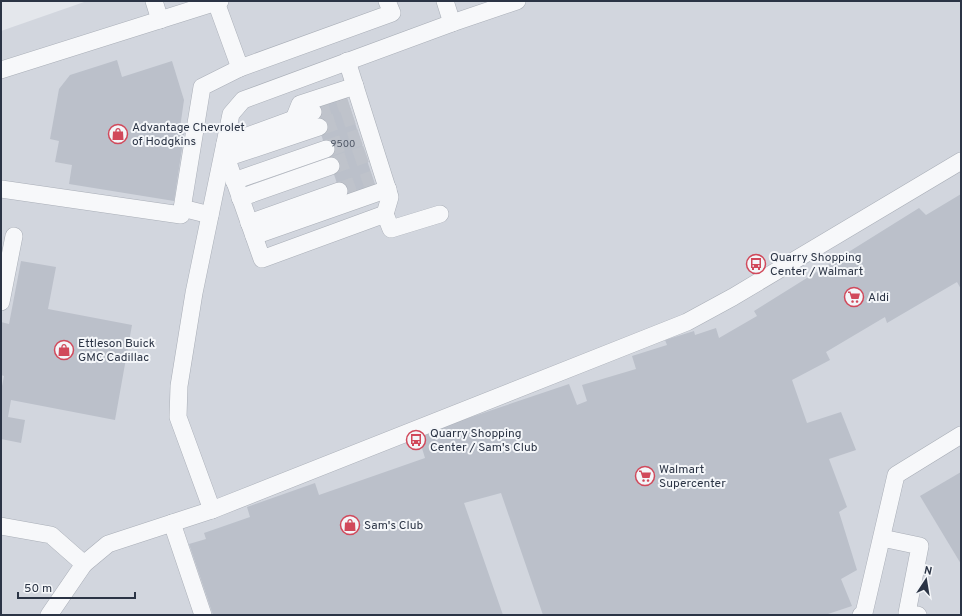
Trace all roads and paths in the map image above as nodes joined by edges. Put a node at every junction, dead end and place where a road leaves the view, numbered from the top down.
1 (154, 1) edge
2 (387, 1) edge
3 (445, 1) edge
4 (517, 1) edge
5 (218, 2) edge
6 (499, 4) edge
7 (160, 20) junction
8 (452, 22) junction
9 (347, 61) junction
10 (240, 68) junction
11 (1, 70) edge
12 (356, 102) junction
13 (294, 119) junction
14 (326, 149) tunnel mouth
15 (225, 151) junction
16 (961, 161) edge
17 (331, 166) tunnel mouth
18 (234, 181) junction
19 (382, 181) junction
20 (1, 189) edge
21 (339, 191) tunnel mouth
22 (240, 198) junction
23 (182, 208) junction
24 (385, 214) junction
25 (440, 214) dead end
26 (210, 215) junction
27 (251, 229) junction
28 (14, 236) dead end
29 (1, 302) edge
30 (961, 435) edge
31 (212, 510) junction
32 (172, 523) junction
33 (1, 526) edge
34 (882, 538) junction
35 (84, 564) junction
36 (49, 615) edge
37 (203, 615) edge
38 (861, 615) edge
39 (918, 615) edge

1 - 7 lane
2 - 10 lane
3 - 8 lane
4 - 6 lane
5 - 7 lane
5 - 10 lane
6 - 8 lane
7 - 11 lane
8 - 9 lane
9 - 12 lane
9 - 15 lane
10 - 23 lane
12 - 13 lane
12 - 19 lane
13 - 15 lane
13 - 15 lane
14 - 18 lane
15 - 18 lane
15 - 26 lane
16 - 31 lane
17 - 22 lane
18 - 22 lane
19 - 24 lane
19 - 27 lane
20 - 23 lane
21 - 27 lane
22 - 27 lane
23 - 26 lane
24 - 25 lane
24 - 27 lane
26 - 31 lane
28 - 29 lane
30 - 34 lane
31 - 32 lane
32 - 35 lane
32 - 37 lane
33 - 35 lane
34 - 38 lane
34 - 39 lane
35 - 36 lane

